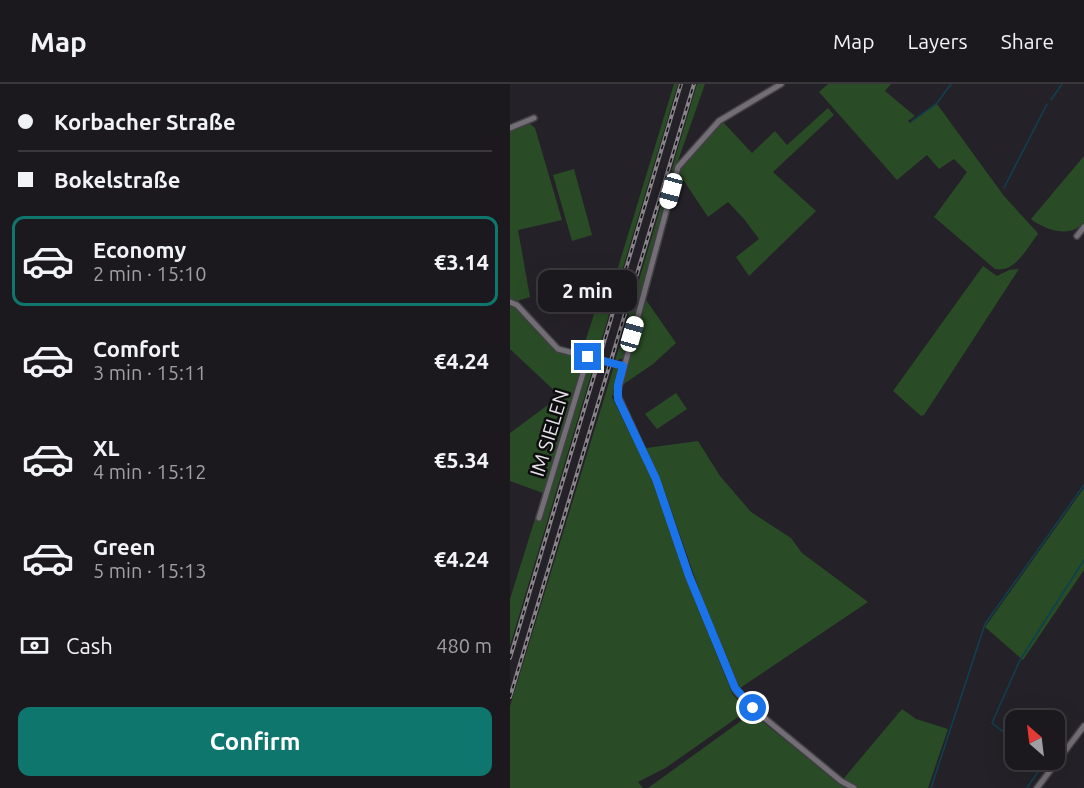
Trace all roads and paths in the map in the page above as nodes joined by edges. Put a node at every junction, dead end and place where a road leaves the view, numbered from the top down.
1 (781, 84) edge
2 (534, 118) dead end
3 (510, 128) edge
4 (1084, 227) edge
5 (1077, 236) dead end
6 (510, 302) edge
7 (588, 357) junction
8 (623, 366) junction
9 (539, 518) dead end
10 (1084, 726) edge
11 (854, 788) edge
12 (1037, 788) edge

1 - 8 street
2 - 3 street
4 - 5 street
6 - 7 street
7 - 8 street
7 - 9 street, IM SIELEN
8 - 11 street
10 - 12 street

